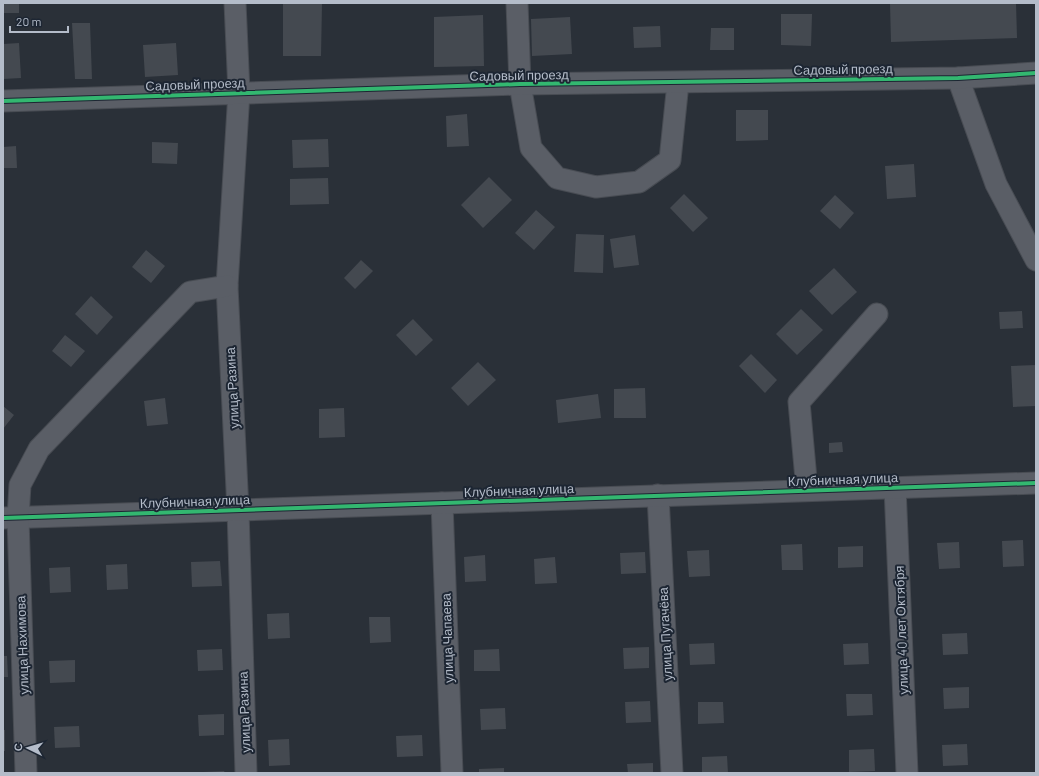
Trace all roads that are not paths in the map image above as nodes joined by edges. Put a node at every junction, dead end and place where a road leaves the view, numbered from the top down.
1 (235, 3) edge
2 (517, 3) edge
3 (1036, 72) edge
4 (958, 78) junction
5 (678, 83) junction
6 (520, 84) junction
7 (240, 92) junction
8 (3, 101) edge
9 (1036, 260) edge
10 (227, 286) junction
11 (877, 314) dead end
12 (1036, 483) edge
13 (895, 487) junction
14 (807, 490) junction
15 (658, 495) junction
16 (442, 503) junction
17 (238, 510) junction
18 (11, 518) edge
19 (26, 773) edge
20 (246, 773) edge
21 (452, 773) edge
22 (672, 773) edge
23 (907, 773) edge

1 - 7 street, улица Разина
2 - 6 street
3 - 4 street, Садовый проезд
4 - 5 street, Садовый проезд
4 - 9 street
5 - 6 street, Садовый проезд
5 - 6 street
6 - 7 street, Садовый проезд
7 - 8 street, Садовый проезд
7 - 10 street, улица Разина
10 - 17 street, улица Разина
10 - 18 street
11 - 14 street
12 - 13 street, Клубничная улица
13 - 14 street, Клубничная улица
13 - 23 street, улица 40 лет Октября
14 - 15 street, Клубничная улица
15 - 16 street, Клубничная улица
15 - 22 street, улица Пугачёва
16 - 17 street, Клубничная улица
16 - 21 street, улица Чапаева
17 - 18 street, Клубничная улица
17 - 20 street, улица Разина
18 - 19 street, улица Нахимова

